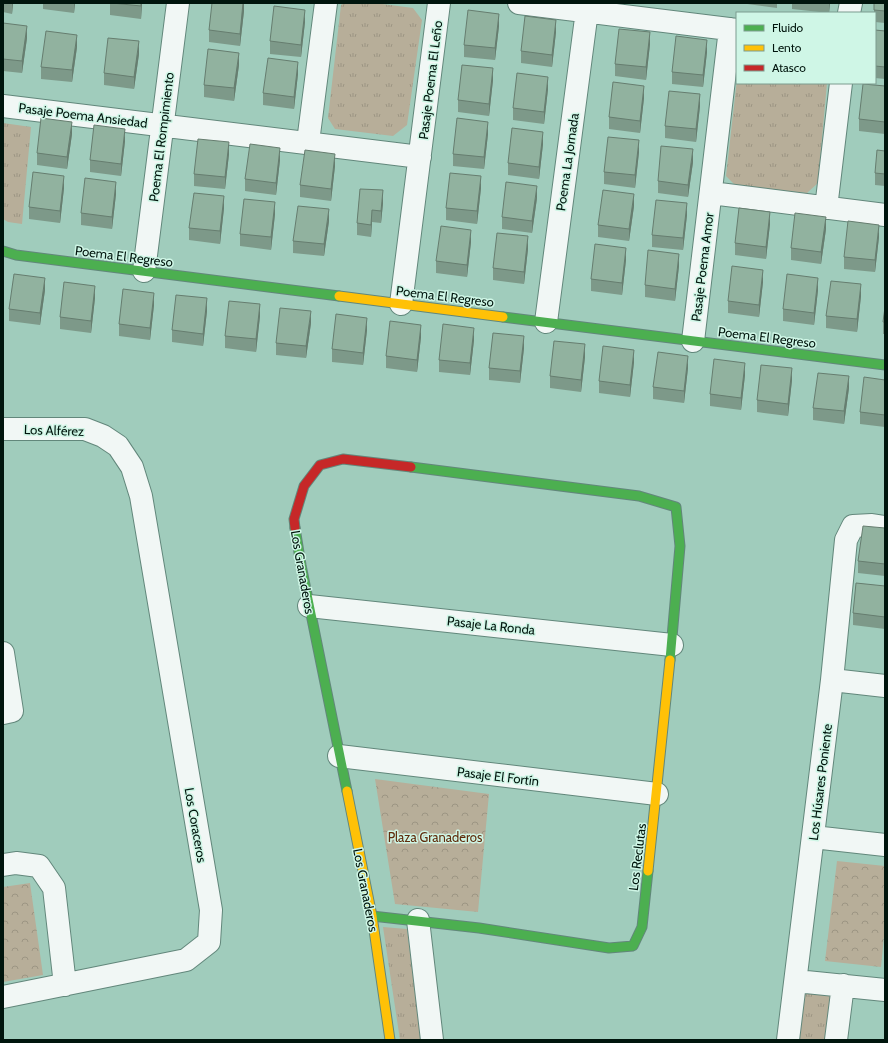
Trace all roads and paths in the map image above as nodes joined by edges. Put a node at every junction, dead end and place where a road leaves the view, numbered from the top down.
1 (178, 3) edge
2 (326, 3) edge
3 (439, 3) edge
4 (520, 3) edge
5 (588, 7) edge
6 (734, 29) edge
7 (841, 84) edge
8 (3, 106) edge
9 (163, 125) junction
10 (308, 142) junction
11 (420, 157) junction
12 (710, 193) junction
13 (826, 208) junction
14 (885, 215) edge
15 (3, 251) edge
16 (144, 271) junction
17 (401, 304) junction
18 (546, 322) junction
19 (693, 341) junction
20 (885, 365) edge
21 (3, 428) edge
22 (141, 496) joint
23 (676, 507) joint
24 (885, 527) edge
25 (309, 606) junction
26 (672, 644) junction
27 (3, 653) edge
28 (832, 680) junction
29 (885, 686) edge
30 (3, 713) edge
31 (339, 756) junction
32 (657, 794) junction
33 (813, 837) junction
34 (885, 845) edge
35 (3, 865) edge
36 (372, 916) junction
37 (418, 920) junction
38 (796, 981) junction
39 (66, 985) junction
40 (843, 985) junction
41 (885, 990) edge
42 (3, 998) edge
43 (390, 1040) edge
44 (432, 1040) edge
45 (788, 1040) edge
46 (836, 1040) edge

1 - 9 street, Poema El Rompimiento
2 - 10 street
3 - 11 street, Pasaje Poema El Leño
4 - 5 street
5 - 6 street, Pasaje Poema Amor
5 - 18 street, Poema La Jornada
6 - 12 street, Pasaje Poema Amor
7 - 13 street
8 - 9 street, Pasaje Poema Ansiedad
9 - 10 street, Pasaje Poema El Leño
9 - 16 street, Poema El Rompimiento
10 - 11 street, Pasaje Poema El Leño
11 - 17 street, Pasaje Poema El Leño
12 - 13 street
12 - 19 street, Pasaje Poema Amor
13 - 14 street
15 - 16 street, Poema El Regreso
16 - 17 street, Poema El Regreso
17 - 18 street, Poema El Regreso
18 - 19 street, Poema El Regreso
19 - 20 street, Poema El Regreso
21 - 22 street, Los Alférez
22 - 39 street, Los Coraceros
23 - 25 street, Los Granaderos
23 - 26 street, Los Reclutas
24 - 28 street, Los Húsares Poniente
25 - 26 street, Pasaje La Ronda
25 - 31 street, Los Granaderos
26 - 32 street, Los Reclutas
27 - 30 street
28 - 29 street
28 - 33 street, Los Húsares Poniente
31 - 32 street, Pasaje El Fortín
31 - 36 street, Los Granaderos
32 - 37 street, Los Reclutas
33 - 34 street
33 - 38 street, Los Húsares Poniente
35 - 39 street
36 - 37 street, Los Reclutas
36 - 43 street, Los Granaderos
37 - 44 street
38 - 40 street
38 - 45 street, Los Húsares Poniente
39 - 42 street, Los Coraceros
40 - 41 street
40 - 46 street

